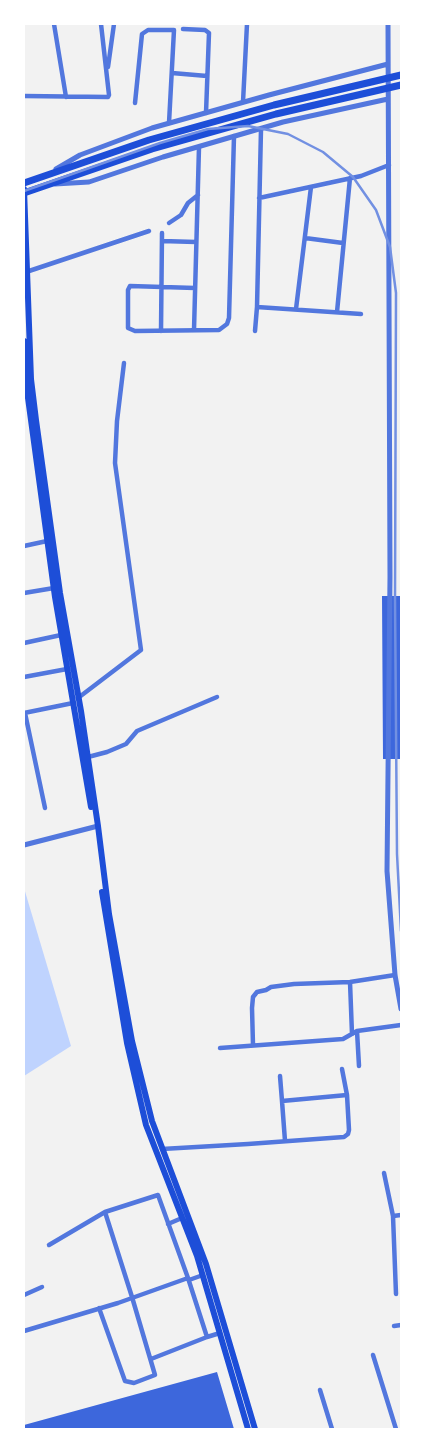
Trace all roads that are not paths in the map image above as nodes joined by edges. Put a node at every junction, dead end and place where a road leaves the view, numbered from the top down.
1 (54, 24) edge
2 (101, 24) edge
3 (114, 24) edge
4 (247, 24) edge
5 (388, 24) edge
6 (183, 29) dead end
7 (388, 64) junction
8 (172, 73) junction
9 (401, 75) edge
10 (107, 76) junction
11 (208, 76) junction
12 (401, 85) edge
13 (24, 96) edge
14 (66, 97) junction
15 (388, 99) junction
16 (243, 102) junction
17 (135, 103) dead end
18 (206, 113) junction
19 (169, 123) junction
20 (261, 128) junction
21 (234, 136) junction
22 (199, 147) junction
23 (389, 165) junction
24 (45, 176) junction
25 (350, 178) junction
26 (24, 183) edge
27 (49, 184) junction
28 (311, 187) junction
29 (24, 191) edge
30 (198, 195) junction
31 (259, 198) junction
32 (170, 224) dead end
33 (149, 231) dead end
34 (162, 233) dead end
35 (305, 238) junction
36 (162, 241) junction
37 (196, 242) junction
38 (343, 243) junction
39 (26, 272) junction
40 (162, 287) junction
41 (195, 288) junction
42 (257, 307) junction
43 (296, 309) junction
44 (337, 312) junction
45 (361, 314) dead end
46 (161, 330) junction
47 (194, 330) junction
48 (255, 331) dead end
49 (24, 341) edge
50 (124, 363) dead end
51 (27, 422) edge
52 (48, 542) junction
53 (24, 546) edge
54 (54, 588) junction
55 (24, 593) edge
56 (61, 635) junction
57 (24, 643) edge
58 (68, 669) junction
59 (24, 677) edge
60 (217, 697) dead end
61 (78, 698) junction
62 (73, 704) junction
63 (25, 713) edge
64 (88, 757) junction
65 (45, 808) dead end
66 (96, 827) junction
67 (24, 845) edge
68 (395, 975) junction
69 (350, 982) junction
70 (401, 1009) edge
71 (401, 1025) edge
72 (355, 1032) junction
73 (253, 1045) junction
74 (220, 1048) dead end
75 (359, 1066) dead end
76 (342, 1069) dead end
77 (280, 1076) dead end
78 (347, 1095) junction
79 (282, 1101) junction
80 (285, 1141) junction
81 (162, 1149) junction
82 (384, 1173) dead end
83 (105, 1212) junction
84 (393, 1216) junction
85 (401, 1216) edge
86 (182, 1218) junction
87 (168, 1224) junction
88 (49, 1245) dead end
89 (203, 1275) junction
90 (188, 1279) junction
91 (42, 1287) dead end
92 (396, 1294) dead end
93 (24, 1295) edge
94 (132, 1297) junction
95 (99, 1308) junction
96 (401, 1325) edge
97 (394, 1326) dead end
98 (24, 1331) edge
99 (220, 1333) junction
100 (207, 1337) junction
101 (373, 1355) dead end
102 (151, 1360) junction
103 (320, 1390) dead end
104 (248, 1429) edge
105 (255, 1429) edge
106 (332, 1429) edge
107 (396, 1429) edge

1 - 14 street
2 - 10 street
3 - 10 street
4 - 16 street
5 - 7 street
6 - 11 street
7 - 15 street
7 - 16 street
8 - 11 street
8 - 17 street
8 - 19 street
9 - 24 main road
10 - 14 street
11 - 18 street
12 - 27 main road
13 - 14 street
15 - 20 street
15 - 23 street
16 - 18 street
18 - 19 street
19 - 24 street
20 - 21 street
20 - 31 street
21 - 22 street
21 - 47 street
22 - 27 street
22 - 30 street
23 - 25 street
23 - 68 street
24 - 26 main road
25 - 28 street
25 - 38 street
27 - 29 main road
28 - 31 street
28 - 35 street
29 - 39 main road
30 - 32 street
30 - 37 street
31 - 42 street
33 - 39 street
34 - 36 street
35 - 38 street
35 - 43 street
36 - 37 street
36 - 40 street
37 - 41 street
38 - 44 street
39 - 61 main road
40 - 41 street
40 - 46 street
40 - 46 street
41 - 47 street
42 - 43 street
42 - 48 street
43 - 44 street
44 - 45 street
46 - 47 street
49 - 51 main road
50 - 61 street
51 - 52 main road
52 - 53 street
52 - 54 main road
54 - 55 street
54 - 56 main road
56 - 57 street
56 - 58 main road
58 - 59 street
58 - 62 main road
60 - 64 street
61 - 64 main road
62 - 63 street
62 - 66 main road
63 - 65 street
64 - 66 main road
66 - 67 street
66 - 81 main road
66 - 86 main road
68 - 69 street
68 - 70 street
69 - 72 street
69 - 73 street
71 - 72 street
72 - 73 street
72 - 75 street
73 - 74 street
76 - 78 street
77 - 79 street
78 - 79 street
78 - 80 street
79 - 80 street
80 - 81 street
81 - 105 main road
82 - 84 street
83 - 87 street
83 - 88 street
83 - 94 street
84 - 85 street
84 - 92 street
86 - 87 street
86 - 89 main road
87 - 90 street
89 - 90 street
89 - 99 main road
90 - 94 street
90 - 100 street
91 - 93 street
94 - 95 street
94 - 102 street
95 - 98 street
95 - 102 street
96 - 97 street
99 - 100 street
99 - 104 main road
100 - 102 street
101 - 107 street
103 - 106 street

